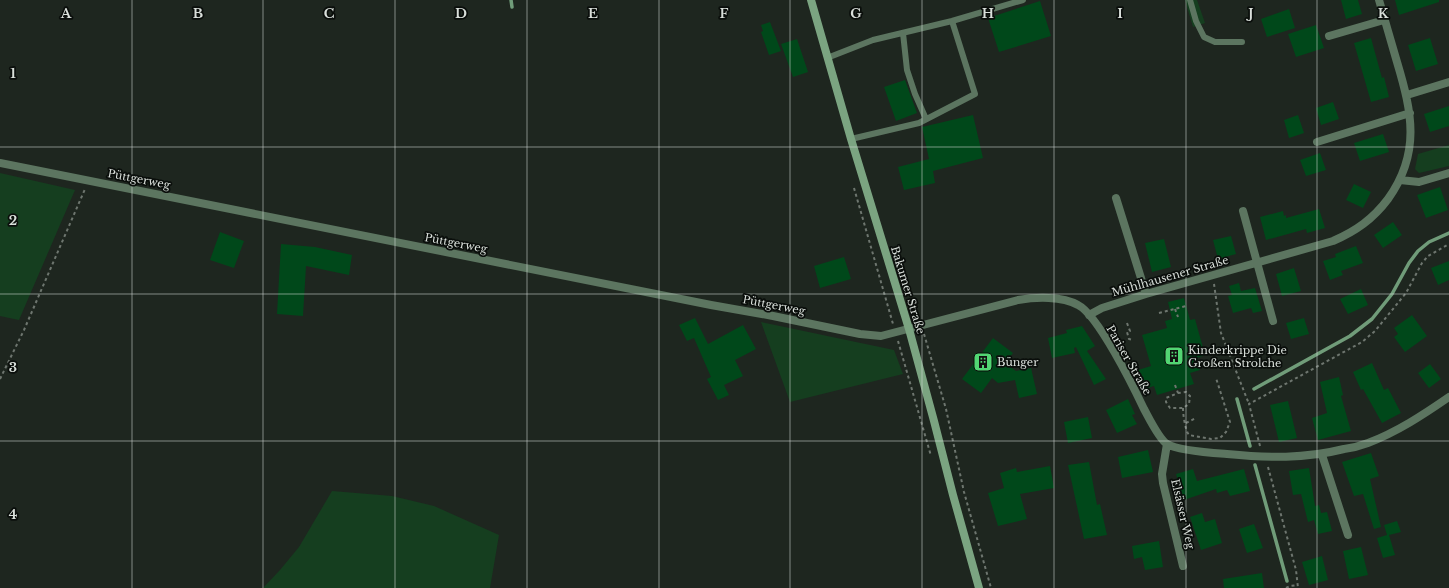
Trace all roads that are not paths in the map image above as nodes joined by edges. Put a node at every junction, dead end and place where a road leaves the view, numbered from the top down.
1 (811, 0) edge
2 (1022, 0) edge
3 (1190, 0) edge
4 (1379, 0) edge
5 (1384, 20) junction
6 (952, 21) junction
7 (903, 33) junction
8 (1329, 36) dead end
9 (1242, 42) dead end
10 (827, 58) junction
11 (1449, 82) edge
12 (1407, 95) junction
13 (1410, 113) junction
14 (926, 119) junction
15 (850, 139) junction
16 (1317, 142) dead end
17 (0, 163) edge
18 (1449, 173) edge
19 (1400, 180) junction
20 (1116, 198) dead end
21 (1243, 211) dead end
22 (1257, 262) junction
23 (1146, 294) junction
24 (1090, 315) junction
25 (1273, 321) dead end
26 (909, 328) junction
27 (1449, 397) edge
28 (1167, 444) junction
29 (1322, 455) junction
30 (1348, 535) dead end
31 (1183, 566) dead end
32 (979, 588) edge

1 - 10 main road, Bakumer Straße
2 - 6 lane
3 - 9 lane
4 - 5 street, Mühlhausener Straße
5 - 8 street
5 - 12 street, Mühlhausener Straße
6 - 7 lane
6 - 14 lane
7 - 10 lane
7 - 14 lane
10 - 15 main road, Bakumer Straße
11 - 12 street
12 - 13 street, Mühlhausener Straße
13 - 16 street
13 - 19 street, Mühlhausener Straße
14 - 15 lane
15 - 26 main road, Bakumer Straße
17 - 26 street, Püttgerweg
18 - 19 street
19 - 22 street, Mühlhausener Straße
20 - 23 street
21 - 22 street
22 - 23 street, Mühlhausener Straße
22 - 25 street
23 - 24 street, Mühlhausener Straße
24 - 26 street, Pariser Straße
24 - 28 street, Pariser Straße
26 - 32 main road, Bakumer Straße
27 - 29 street
28 - 29 street
28 - 31 street, Elsässer Weg
29 - 30 street

